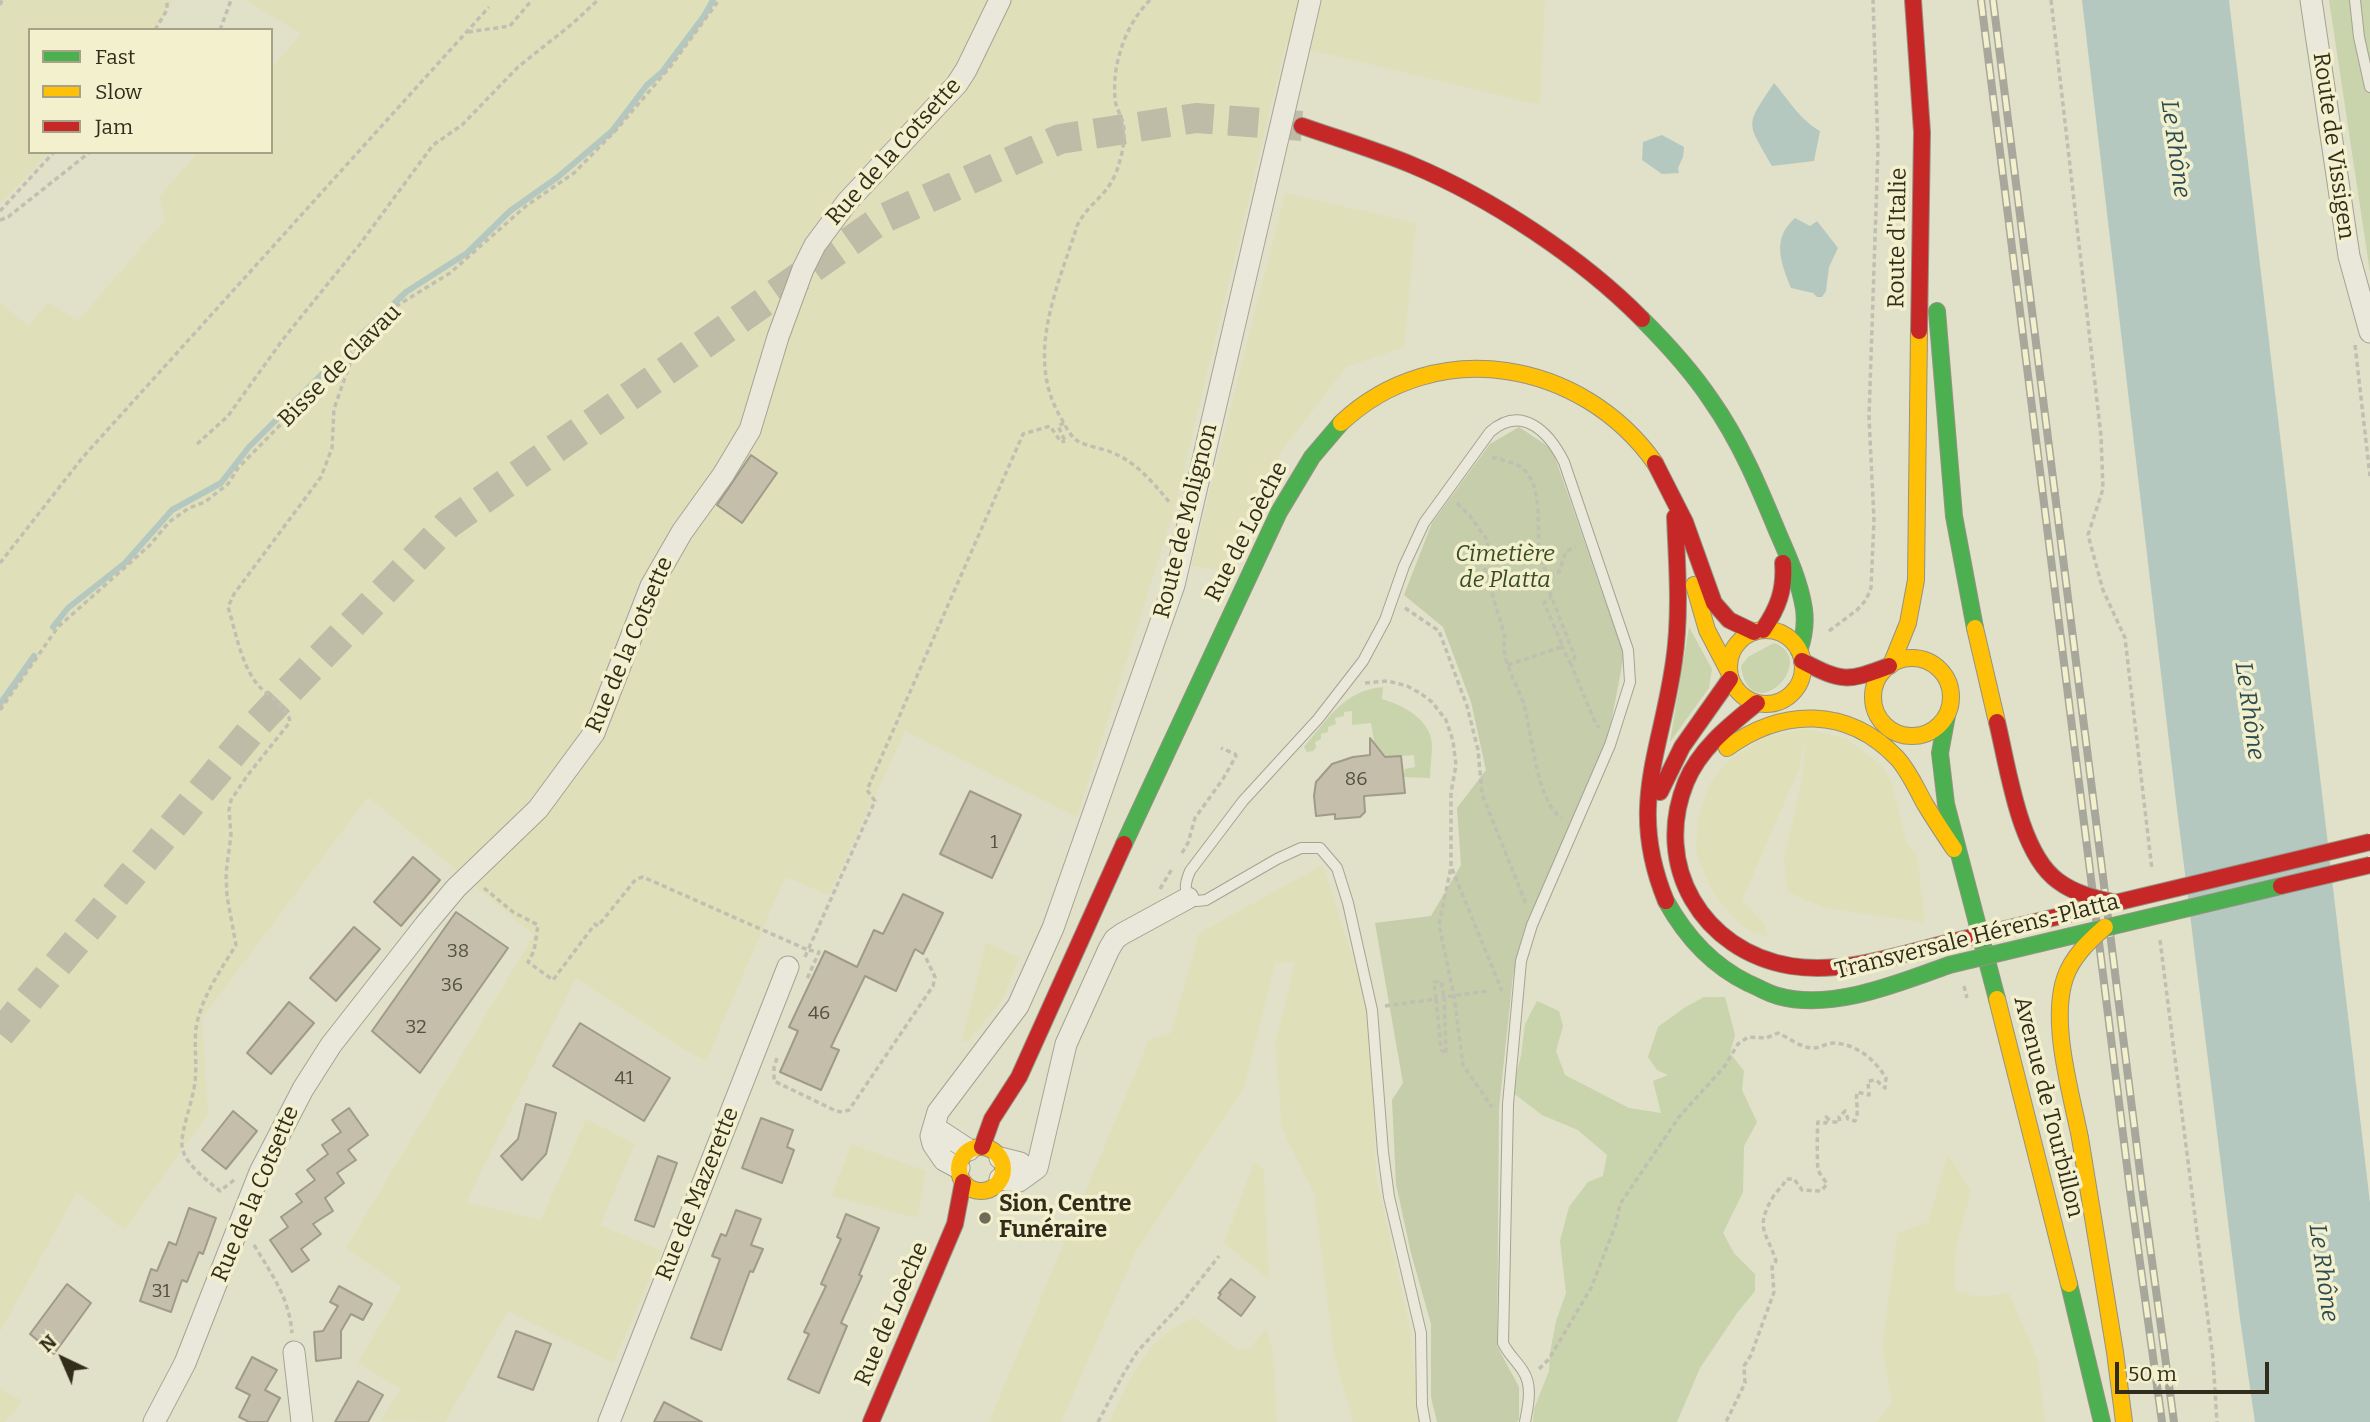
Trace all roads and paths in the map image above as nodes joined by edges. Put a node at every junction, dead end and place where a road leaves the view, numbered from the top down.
1 (167, 0) edge
2 (231, 0) edge
3 (531, 0) edge
4 (598, 0) edge
5 (719, 0) edge
6 (1000, 0) edge
7 (1150, 0) edge
8 (1310, 0) edge
9 (1873, 0) edge
10 (1913, 0) edge
11 (2051, 0) edge
12 (2311, 0) edge
13 (2355, 0) edge
14 (489, 8) dead end
15 (156, 28) edge
16 (220, 28) edge
17 (466, 33) junction
18 (2370, 87) edge
19 (1302, 127) tunnel mouth
20 (52, 154) edge
21 (88, 154) edge
22 (1922, 187) junction
23 (0, 211) edge
24 (0, 220) edge
25 (2362, 337) edge
26 (356, 347) junction
27 (1064, 423) junction
28 (197, 444) dead end
29 (1478, 450) junction
30 (2370, 477) edge
31 (1917, 478) junction
32 (1445, 492) junction
33 (1675, 503) junction
34 (1188, 525) junction
35 (1780, 536) junction
36 (1692, 543) junction
37 (1566, 551) dead end
38 (0, 563) edge
39 (1548, 576) junction
40 (1916, 580) junction
41 (1552, 597) junction
42 (1392, 598) junction
43 (1923, 617) dead end
44 (1759, 631) junction
45 (1562, 645) junction
46 (1935, 650) dead end
47 (1801, 655) junction
48 (1571, 664) junction
49 (1508, 665) junction
50 (1890, 666) junction
51 (1730, 676) junction
52 (1859, 678) junction
53 (1946, 678) junction
54 (1346, 685) junction
55 (1783, 701) junction
56 (1757, 704) junction
57 (0, 710) edge
58 (1947, 715) junction
59 (1887, 727) junction
60 (1613, 737) junction
61 (1221, 748) dead end
62 (1946, 804) junction
63 (1576, 825) junction
64 (1647, 829) junction
65 (2370, 842) edge
66 (1181, 855) dead end
67 (1961, 860) junction
68 (1677, 861) junction
69 (2370, 865) edge
70 (1174, 866) dead end
71 (1451, 867) junction
72 (471, 874) junction
73 (2153, 880) dead end
74 (1188, 898) junction
75 (2113, 902) junction
76 (1168, 908) junction
77 (1538, 912) junction
78 (2105, 927) junction
79 (2160, 935) dead end
80 (808, 950) junction
81 (925, 956) dead end
82 (788, 967) joint
83 (807, 981) dead end
84 (1488, 991) dead end
85 (1518, 994) junction
86 (1454, 996) junction
87 (1444, 997) junction
88 (1436, 999) junction
89 (1384, 1006) dead end
90 (777, 1055) dead end
91 (1019, 1077) junction
92 (1012, 1118) dead end
93 (1507, 1128) junction
94 (984, 1163) junction
95 (260, 1172) junction
96 (248, 1236) dead end
97 (1219, 1256) dead end
98 (294, 1352) joint
99 (1528, 1381) junction
100 (154, 1422) edge
101 (302, 1422) edge
102 (609, 1422) edge
103 (871, 1422) edge
104 (1098, 1422) edge
105 (1425, 1422) edge
106 (1525, 1422) edge
107 (1726, 1422) edge
108 (2102, 1422) edge
109 (2124, 1422) edge
110 (2217, 1422) edge

1 - 15 path
2 - 16 path
3 - 17 path
4 - 28 path
5 - 26 path, Bisse de Clavau
6 - 72 street, Rue de la Cotsette
7 - 27 path
8 - 34 street, Route de Molignon
9 - 47 path
10 - 22 main road, Route d'Italie
11 - 73 path
12 - 25 street, Route de Vissigen
13 - 18 lane
14 - 17 path
17 - 38 path
19 - 35 main road
20 - 23 path
21 - 24 path
22 - 31 main road, Route d'Italie
22 - 75 main road, bridge
25 - 30 path
26 - 57 path, Bisse de Clavau
26 - 95 path
27 - 34 path
27 - 80 path
29 - 32 lane
29 - 39 path
29 - 60 lane
31 - 40 main road, Route d'Italie
31 - 52 main road, Route d'Italie
32 - 42 lane
32 - 49 path
33 - 36 main road, Rue de Loèche
33 - 64 main road, Transversale Hérens-Platta
33 - 91 main road, Rue de Loèche
34 - 94 street, Route de Molignon
35 - 44 main road
35 - 47 main road
36 - 44 main road, Rue de Loèche
36 - 51 main road, Rue de Loèche
37 - 39 path
39 - 41 path
40 - 43 main road, Route d'Italie
40 - 50 main road, Route d'Italie
41 - 45 path
41 - 48 path
42 - 54 lane
42 - 77 path
44 - 47 main road
44 - 51 main road
45 - 48 path
45 - 49 path
46 - 53 main road
47 - 52 main road
47 - 55 main road
48 - 60 path
49 - 63 path
50 - 52 main road
50 - 53 main road
50 - 59 main road
51 - 56 main road
51 - 64 main road
53 - 58 main road
54 - 71 path
54 - 74 lane
55 - 56 main road
55 - 59 main road
56 - 68 main road, Transversale Hérens-Platta
58 - 59 main road
58 - 62 main road, Avenue de Tourbillon
59 - 62 main road, Avenue de Tourbillon
60 - 63 lane
61 - 66 path
62 - 67 main road, Avenue de Tourbillon
63 - 77 lane
64 - 78 main road, Transversale Hérens-Platta, bridge
65 - 75 main road, Transversale Hérens-Platta, bridge
67 - 68 main road
67 - 108 main road, Avenue de Tourbillon
68 - 75 main road, Transversale Hérens-Platta, bridge
69 - 78 main road, Transversale Hérens-Platta, bridge
70 - 76 path
71 - 85 path
71 - 86 path
72 - 80 path
72 - 95 street, Rue de la Cotsette
74 - 76 street
74 - 105 lane
76 - 94 street
77 - 85 lane
78 - 109 main road, bridge
79 - 110 path
80 - 82 path
80 - 83 path
81 - 90 path
82 - 102 street, Rue de Mazerette
84 - 86 path
85 - 93 lane
86 - 87 path
86 - 93 path
87 - 88 path
87 - 88 path
88 - 89 path
91 - 92 main road, Rue de Loèche
91 - 94 main road, Rue de Loèche
93 - 99 lane
94 - 103 main road, Rue de Loèche
95 - 100 street, Rue de la Cotsette
96 - 98 path
97 - 104 path
98 - 101 street
99 - 106 lane
99 - 107 path

